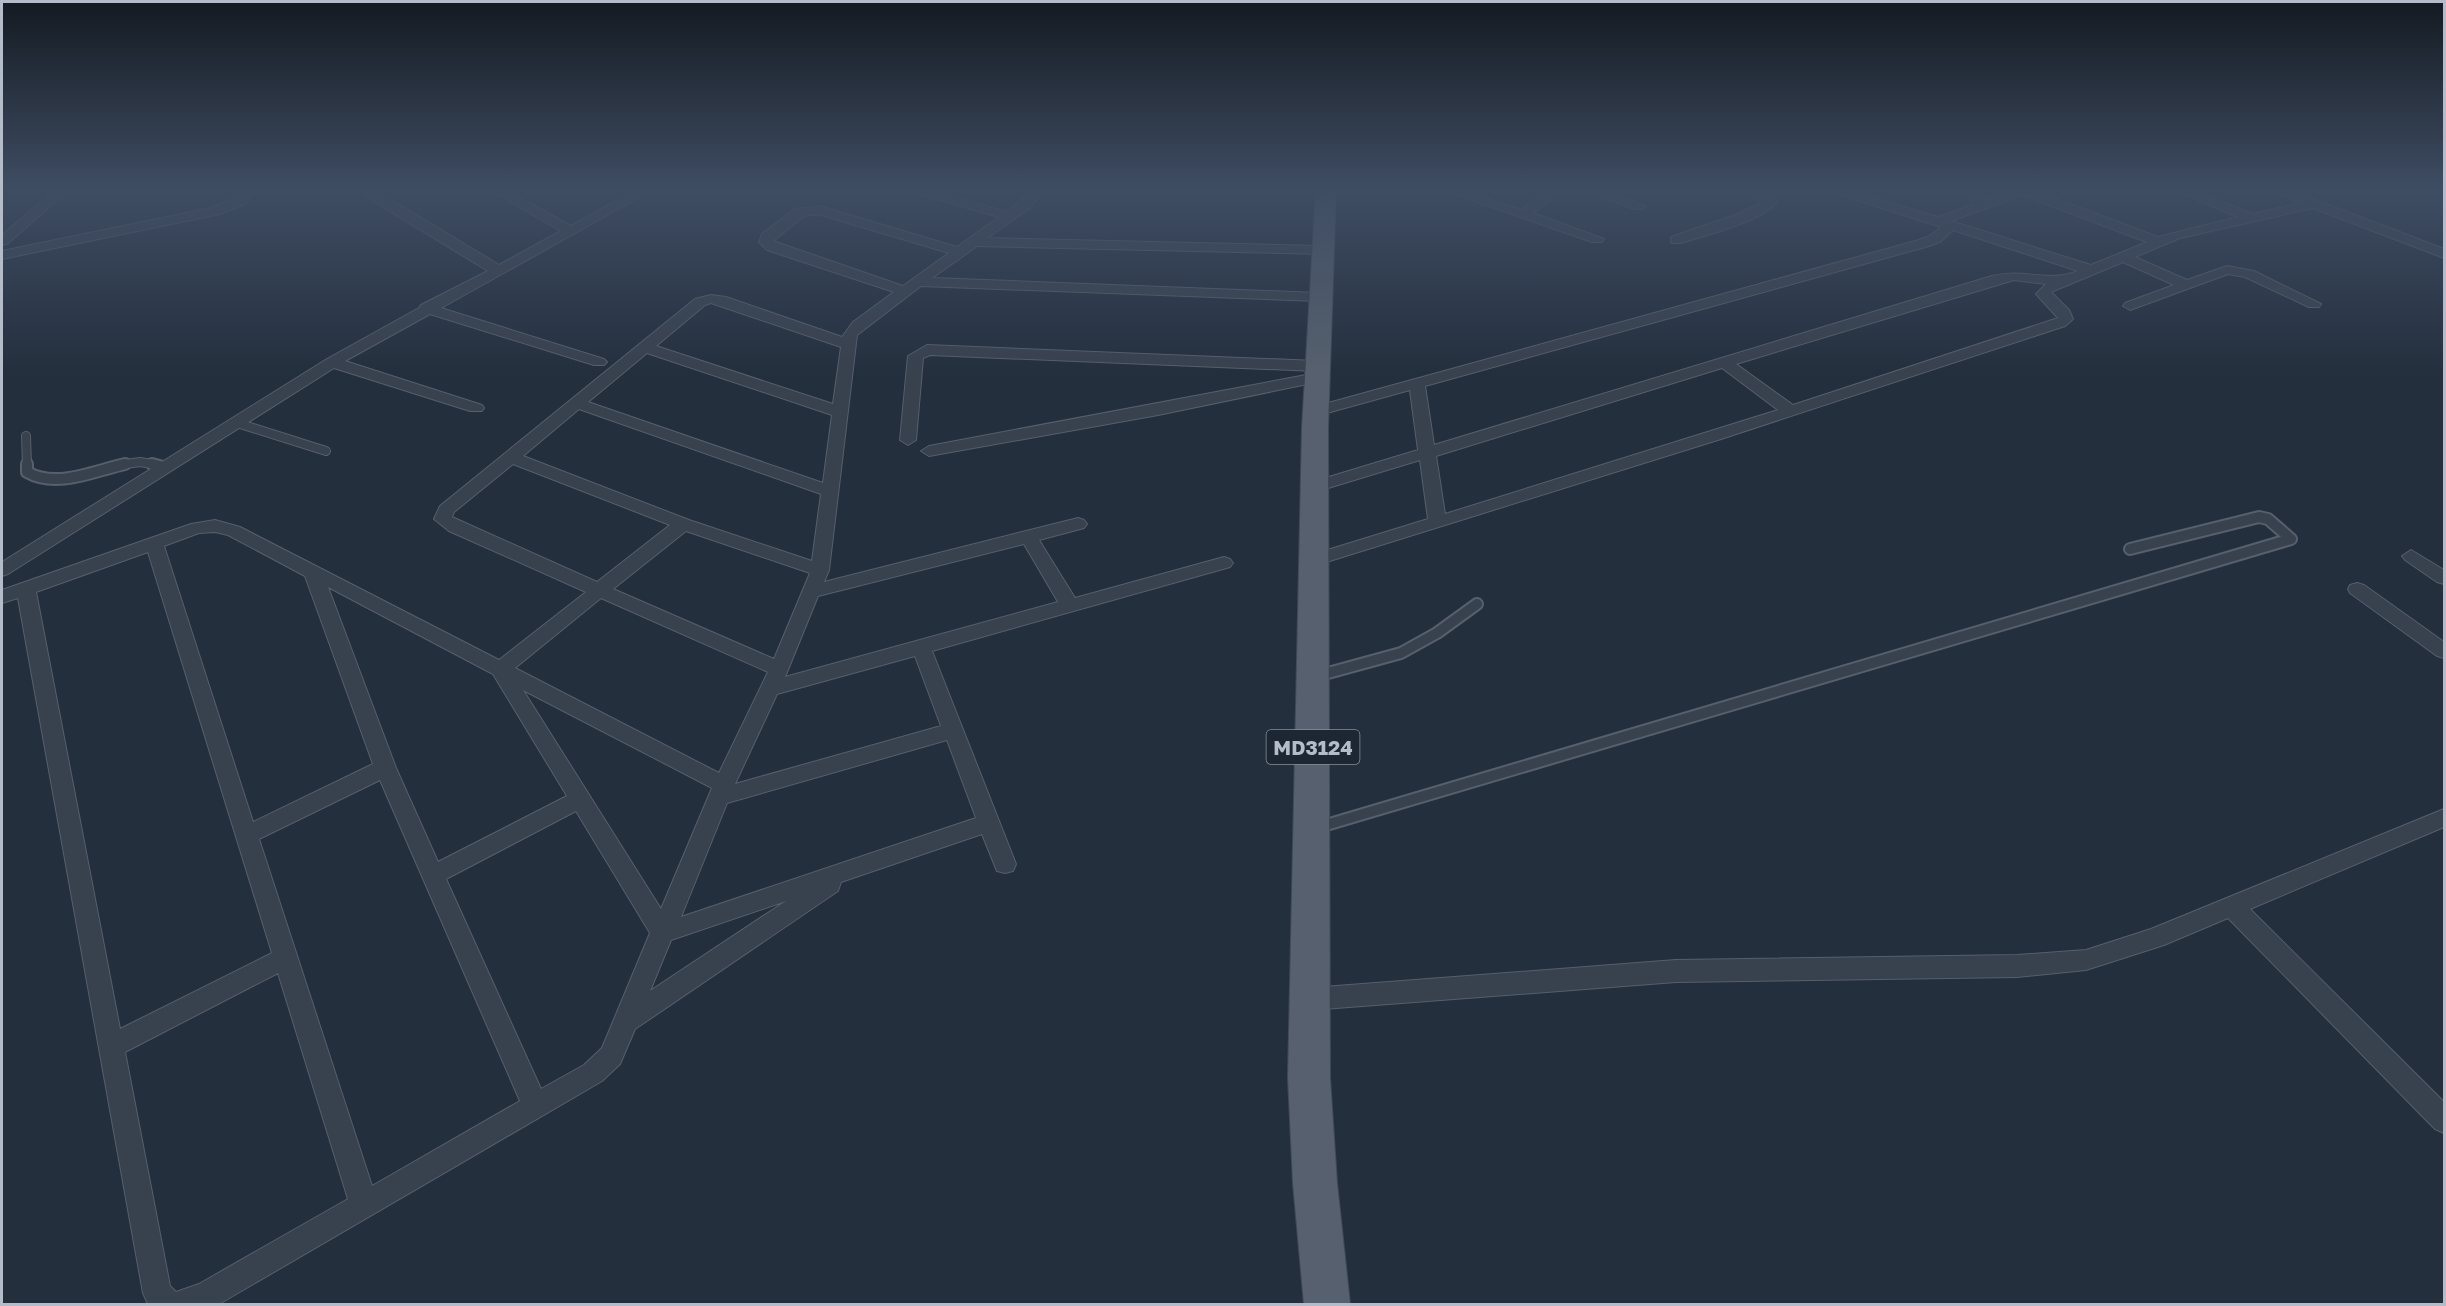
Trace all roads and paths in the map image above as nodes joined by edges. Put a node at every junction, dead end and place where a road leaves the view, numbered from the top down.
1 (26, 250) edge
2 (464, 250) edge
3 (534, 250) edge
4 (783, 250) edge
5 (962, 250) edge
6 (1316, 250) edge
7 (1322, 250) joint
8 (1899, 250) edge
9 (2029, 250) edge
10 (2140, 250) edge
11 (2, 255) edge
12 (2124, 257) junction
13 (497, 270) junction
14 (2091, 270) junction
15 (2064, 282) junction
16 (2187, 285) junction
17 (911, 286) junction
18 (1319, 297) junction
19 (2314, 303) dead end
20 (2130, 306) dead end
21 (426, 308) junction
22 (848, 344) junction
23 (645, 347) junction
24 (332, 362) junction
25 (599, 362) dead end
26 (1724, 362) junction
27 (1317, 372) junction
28 (1417, 383) junction
29 (577, 403) junction
30 (476, 408) dead end
31 (1316, 411) junction
32 (1790, 411) junction
33 (840, 412) junction
34 (234, 422) junction
35 (26, 436) dead end
36 (908, 440) dead end
37 (326, 451) dead end
38 (929, 451) dead end
39 (1426, 452) junction
40 (511, 457) junction
41 (163, 467) junction
42 (1315, 487) junction
43 (830, 491) junction
44 (1437, 522) junction
45 (683, 524) junction
46 (1078, 524) dead end
47 (1029, 537) junction
48 (154, 543) junction
49 (2130, 549) dead end
50 (2411, 556) dead end
51 (1314, 560) junction
52 (1224, 563) dead end
53 (2, 570) edge
54 (820, 570) junction
55 (313, 572) junction
56 (2445, 578) edge
57 (26, 589) junction
58 (2357, 589) dead end
59 (599, 590) junction
60 (811, 592) junction
61 (2, 597) edge
62 (1477, 604) dead end
63 (1070, 606) junction
64 (921, 647) junction
65 (2445, 651) edge
66 (500, 669) junction
67 (779, 669) junction
68 (1314, 677) junction
69 (769, 689) junction
70 (954, 730) junction
71 (385, 768) junction
72 (721, 791) junction
73 (580, 799) junction
74 (2444, 819) edge
75 (990, 823) junction
76 (1313, 829) junction
77 (247, 835) junction
78 (1005, 864) dead end
79 (852, 869) junction
80 (433, 875) junction
81 (2232, 908) junction
82 (663, 933) junction
83 (285, 958) junction
84 (1310, 999) junction
85 (626, 1022) junction
86 (111, 1046) junction
87 (535, 1106) junction
88 (2445, 1120) edge
89 (364, 1205) junction
90 (167, 1305) edge
91 (182, 1305) edge
92 (1327, 1305) edge

1 - 11 street
2 - 13 street
3 - 13 street
4 - 17 street
5 - 17 street
6 - 7 street
7 - 18 main road, MD3124
8 - 28 street
9 - 14 street
10 - 12 street
12 - 14 street
12 - 16 street
13 - 21 street
14 - 15 street
15 - 26 street
15 - 32 street
16 - 19 street
16 - 20 street
17 - 18 street
17 - 22 street
18 - 27 main road, MD3124
21 - 24 street
21 - 25 street
22 - 23 street
22 - 33 street
23 - 29 street
23 - 33 street
24 - 30 street
24 - 34 street
26 - 32 street
26 - 39 street
27 - 31 main road, MD3124
27 - 36 street
27 - 38 street
28 - 31 street
28 - 39 street
29 - 40 street
29 - 43 street
31 - 42 main road, MD3124
32 - 44 street
33 - 43 street
34 - 37 lane
34 - 41 street
35 - 41 lane
39 - 42 street
39 - 44 street
40 - 45 street
40 - 59 street
41 - 53 street
42 - 51 main road, MD3124
43 - 54 street
44 - 51 street
45 - 54 street
45 - 59 street
46 - 47 street
47 - 60 street
47 - 63 street
48 - 55 street
48 - 57 street
48 - 77 street
49 - 76 lane
50 - 56 street
51 - 68 main road, MD3124
52 - 63 street
54 - 60 street
55 - 66 street
55 - 71 street
57 - 61 street
57 - 86 street
58 - 65 street
59 - 66 street
59 - 67 street
60 - 67 street
62 - 68 lane
63 - 64 street
64 - 69 street
64 - 70 street
66 - 72 street
66 - 73 street
67 - 69 street
68 - 76 main road, MD3124
69 - 72 street
70 - 72 street
70 - 75 street
71 - 77 street
71 - 80 street
72 - 82 street
73 - 80 street
73 - 82 street
74 - 81 street
75 - 78 street
75 - 79 street
76 - 84 main road, MD3124
77 - 83 street
79 - 82 street
79 - 85 street
80 - 87 street
81 - 84 street
81 - 88 street
82 - 85 street
83 - 86 street
83 - 89 street
84 - 92 main road, MD3124
85 - 87 street
86 - 90 street
87 - 89 street
89 - 91 street

